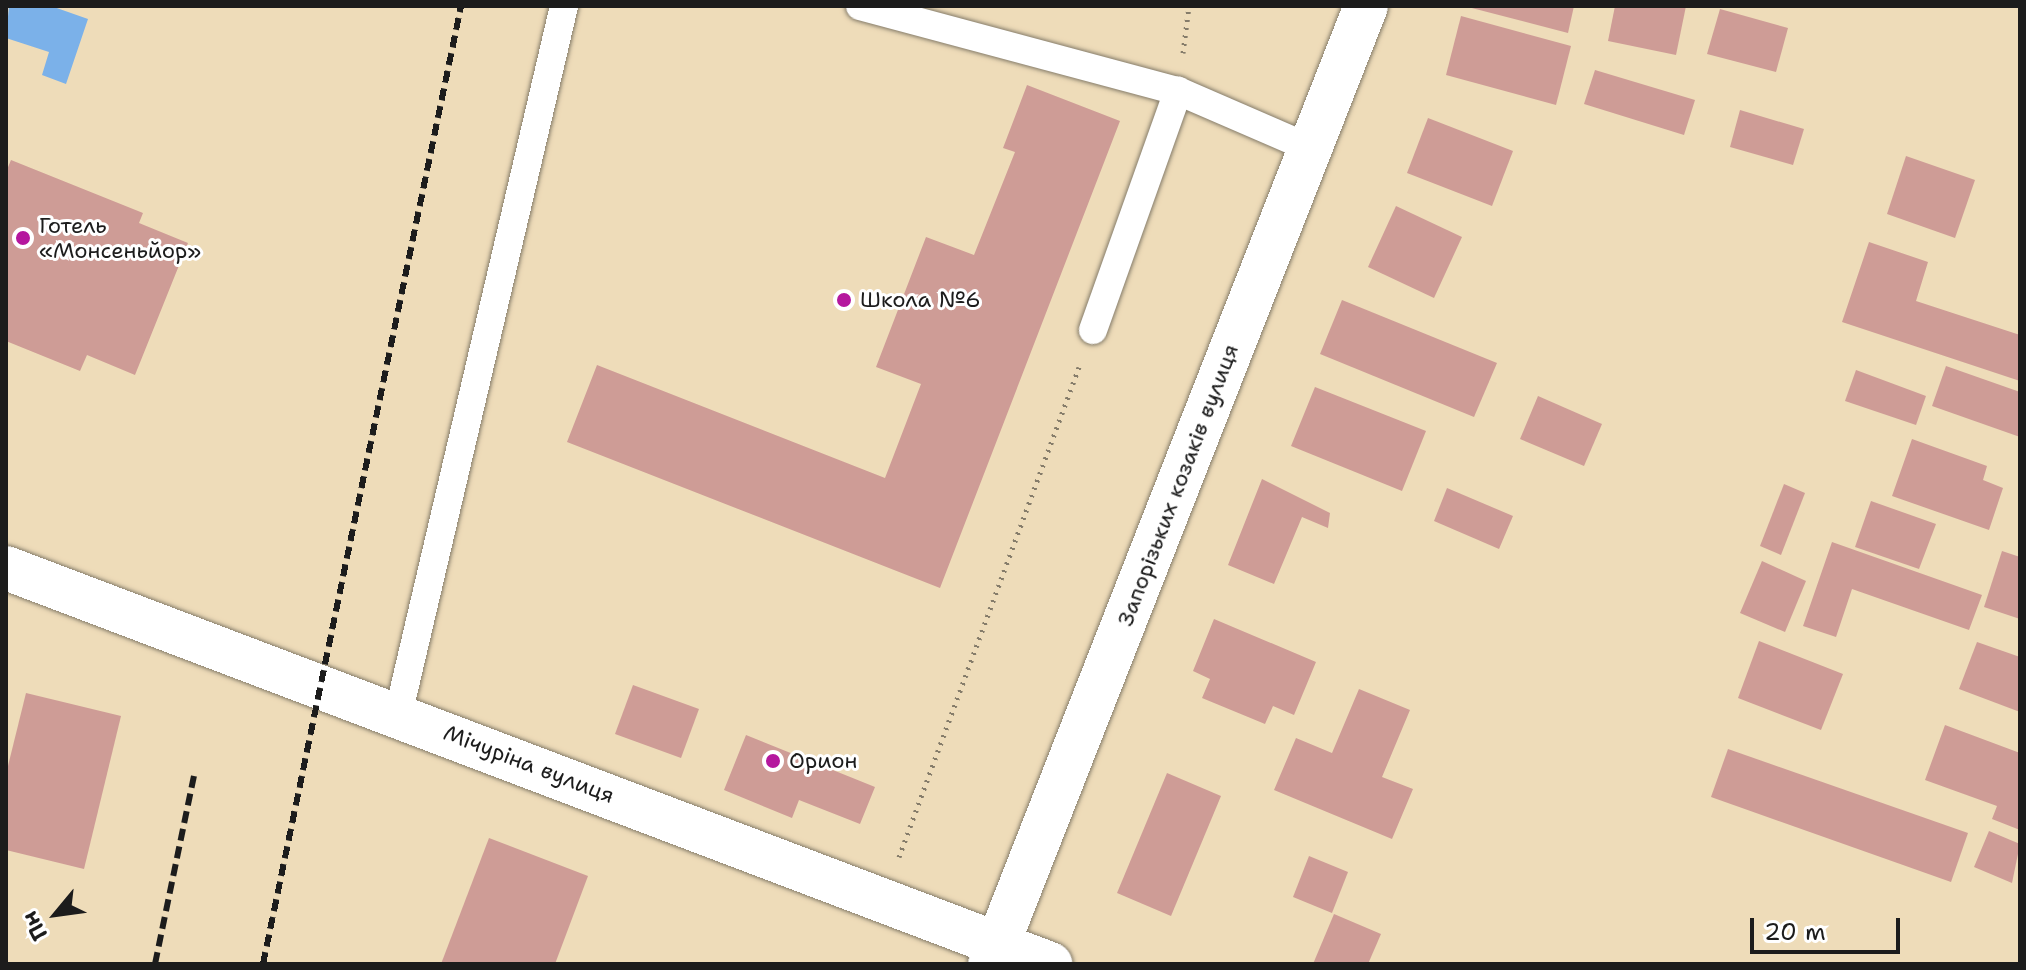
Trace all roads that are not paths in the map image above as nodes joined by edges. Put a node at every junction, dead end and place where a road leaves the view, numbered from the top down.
1 (564, 6) edge
2 (860, 6) edge
3 (1366, 6) edge
4 (1178, 91) junction
5 (1310, 148) junction
6 (1093, 330) road end
7 (6, 568) edge
8 (398, 715) junction
9 (994, 954) edge
10 (1050, 964) edge

1 - 8 lane
2 - 4 lane
3 - 5 street, Запорізьких козаків вулиця
4 - 5 lane
4 - 6 lane
5 - 9 street, Запорізьких козаків вулиця
7 - 8 street, Мічуріна вулиця
8 - 9 street, Мічуріна вулиця
9 - 10 street, Мічуріна вулиця

